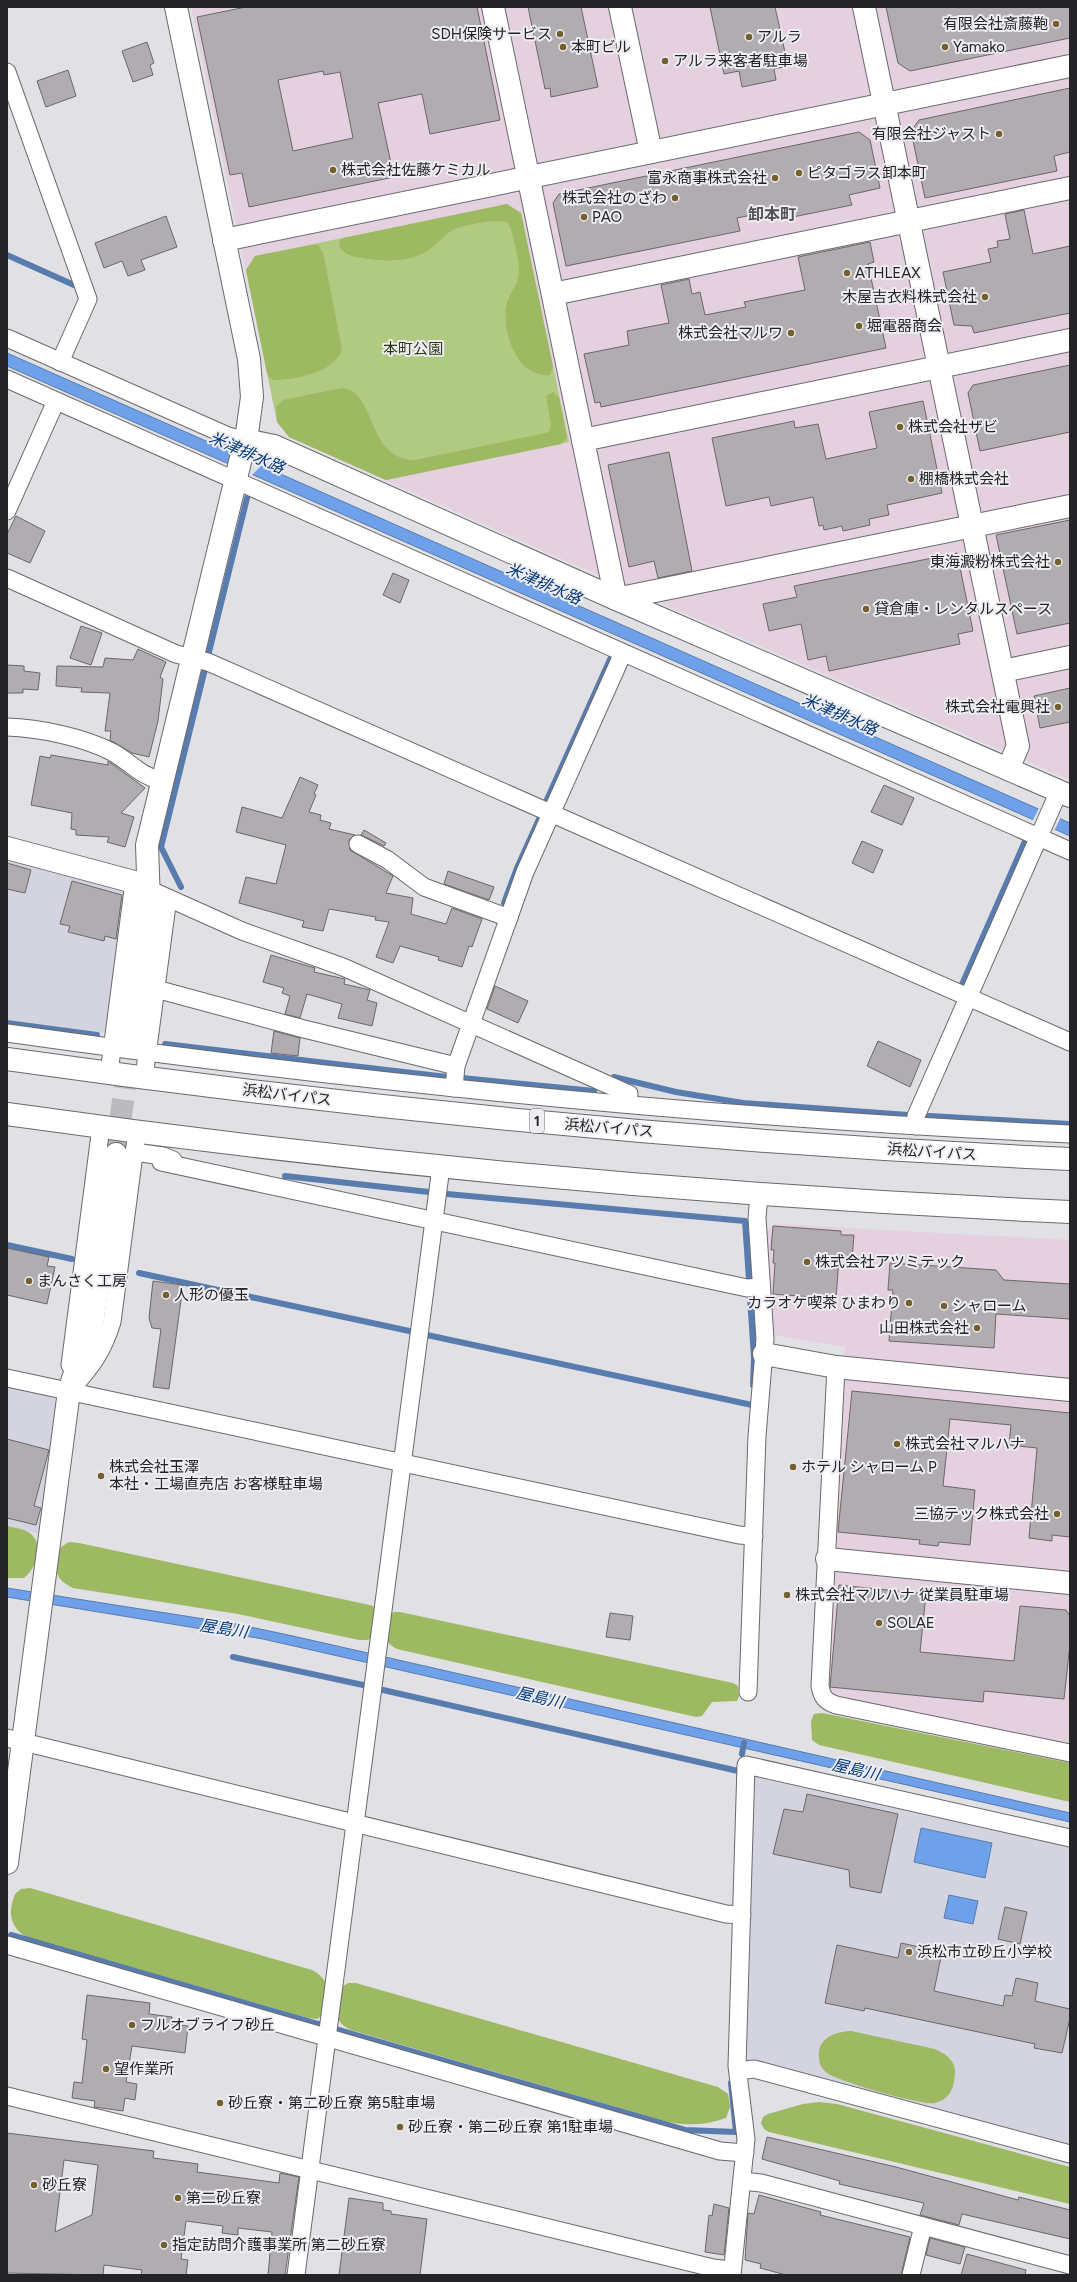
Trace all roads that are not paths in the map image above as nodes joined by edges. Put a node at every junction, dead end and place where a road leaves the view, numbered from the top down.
1 (176, 7) edge
2 (493, 7) edge
3 (620, 7) edge
4 (864, 7) edge
5 (1070, 66) edge
6 (7, 72) edge
7 (884, 104) junction
8 (650, 152) junction
9 (528, 177) junction
10 (1070, 188) edge
11 (909, 221) junction
12 (224, 240) junction
13 (553, 294) junction
14 (7, 338) edge
15 (1070, 340) edge
16 (60, 362) junction
17 (939, 366) junction
18 (7, 379) edge
19 (56, 401) junction
20 (583, 440) junction
21 (245, 443) junction
22 (236, 480) junction
23 (1070, 506) edge
24 (7, 512) edge
25 (972, 526) junction
26 (7, 578) edge
27 (616, 599) junction
28 (622, 653) junction
29 (192, 658) junction
30 (1070, 658) edge
31 (1003, 671) junction
32 (7, 727) edge
33 (1008, 769) junction
34 (162, 781) junction
35 (1060, 798) edge
36 (551, 813) junction
37 (1040, 834) junction
38 (358, 844) dead end
39 (7, 848) edge
40 (1070, 851) edge
41 (141, 885) junction
42 (168, 898) junction
43 (509, 918) junction
44 (156, 989) junction
45 (968, 997) junction
46 (471, 1024) junction
47 (7, 1033) edge
48 (1070, 1042) edge
49 (139, 1046) junction
50 (112, 1048) junction
51 (7, 1059) edge
52 (456, 1066) junction
53 (109, 1073) junction
54 (144, 1077) junction
55 (454, 1088) junction
56 (628, 1104) junction
57 (7, 1114) edge
58 (916, 1126) junction
59 (102, 1127) junction
60 (1070, 1134) edge
61 (129, 1146) junction
62 (986, 1155) junction
63 (1070, 1159) edge
64 (161, 1162) dead end
65 (441, 1167) junction
66 (198, 1170) junction
67 (1070, 1172) edge
68 (758, 1195) junction
69 (1070, 1212) edge
70 (434, 1221) junction
71 (761, 1287) junction
72 (764, 1354) junction
73 (836, 1367) junction
74 (7, 1378) edge
75 (1070, 1390) edge
76 (69, 1391) junction
77 (402, 1463) junction
78 (754, 1536) junction
79 (827, 1559) junction
80 (1070, 1583) edge
81 (748, 1692) dead end
82 (15, 1740) edge
83 (1070, 1752) edge
84 (355, 1823) junction
85 (1070, 1838) edge
86 (7, 1863) edge
87 (742, 1915) junction
88 (7, 1945) edge
89 (327, 2037) junction
90 (738, 2071) junction
91 (7, 2096) edge
92 (745, 2153) junction
93 (1070, 2154) edge
94 (310, 2170) junction
95 (742, 2181) junction
96 (923, 2226) junction
97 (1070, 2264) edge
98 (732, 2272) edge
99 (296, 2275) edge
100 (911, 2275) edge

1 - 12 main road
2 - 9 main road
3 - 8 main road
4 - 7 main road
5 - 7 main road
6 - 16 street
7 - 8 main road
7 - 11 main road
8 - 9 main road
9 - 12 main road
9 - 13 main road
10 - 11 main road
11 - 13 main road
11 - 17 main road
12 - 21 main road
13 - 20 main road
14 - 16 street
15 - 17 main road
16 - 21 street
17 - 20 main road
17 - 25 main road
18 - 19 street
19 - 22 street
19 - 24 street
20 - 27 main road
21 - 22 main road
21 - 27 main road
22 - 28 street
22 - 29 main road
23 - 25 main road
25 - 27 main road
25 - 31 main road
26 - 29 street
27 - 33 main road
28 - 36 street
28 - 37 street
29 - 34 main road
29 - 36 street
30 - 31 main road
31 - 33 main road
32 - 34 street
33 - 35 main road
34 - 41 main road
35 - 37 street
36 - 43 street
36 - 45 street
37 - 40 street
37 - 45 street
38 - 43 street
39 - 41 main road
41 - 42 street
41 - 49 main road
41 - 50 street
42 - 44 street
42 - 46 street
43 - 46 street
44 - 49 street
44 - 52 street
45 - 48 street
45 - 58 street
46 - 52 street
46 - 56 street
47 - 50 street
49 - 50 street
49 - 54 street
49 - 55 street
50 - 53 street
51 - 53 main road, 浜松バイパス / 1
52 - 55 street
53 - 54 main road, 浜松バイパス / 1
54 - 62 main road, 浜松バイパス / 1
55 - 56 street
56 - 58 street
57 - 59 main road
58 - 60 street
59 - 61 main road
59 - 76 street
61 - 65 main road
61 - 66 street
61 - 76 main road
62 - 63 main road, 浜松バイパス / 1
62 - 67 main road
64 - 66 street
65 - 68 main road
65 - 70 street
66 - 70 street
68 - 69 main road
68 - 71 street
70 - 71 street
70 - 77 street
71 - 72 street
72 - 73 main road
72 - 78 street
73 - 75 main road
73 - 79 street
74 - 76 street
76 - 77 street
76 - 82 main road
77 - 78 street
77 - 84 street
78 - 81 street
79 - 80 main road
79 - 83 street
82 - 84 street
82 - 86 main road
84 - 87 street
84 - 89 street
85 - 87 street
87 - 90 street
88 - 89 street
89 - 92 street
89 - 94 street
90 - 92 street
90 - 93 street
91 - 94 street
92 - 95 street
94 - 98 street
94 - 99 street
95 - 96 street
95 - 98 street
96 - 97 street
96 - 100 street

